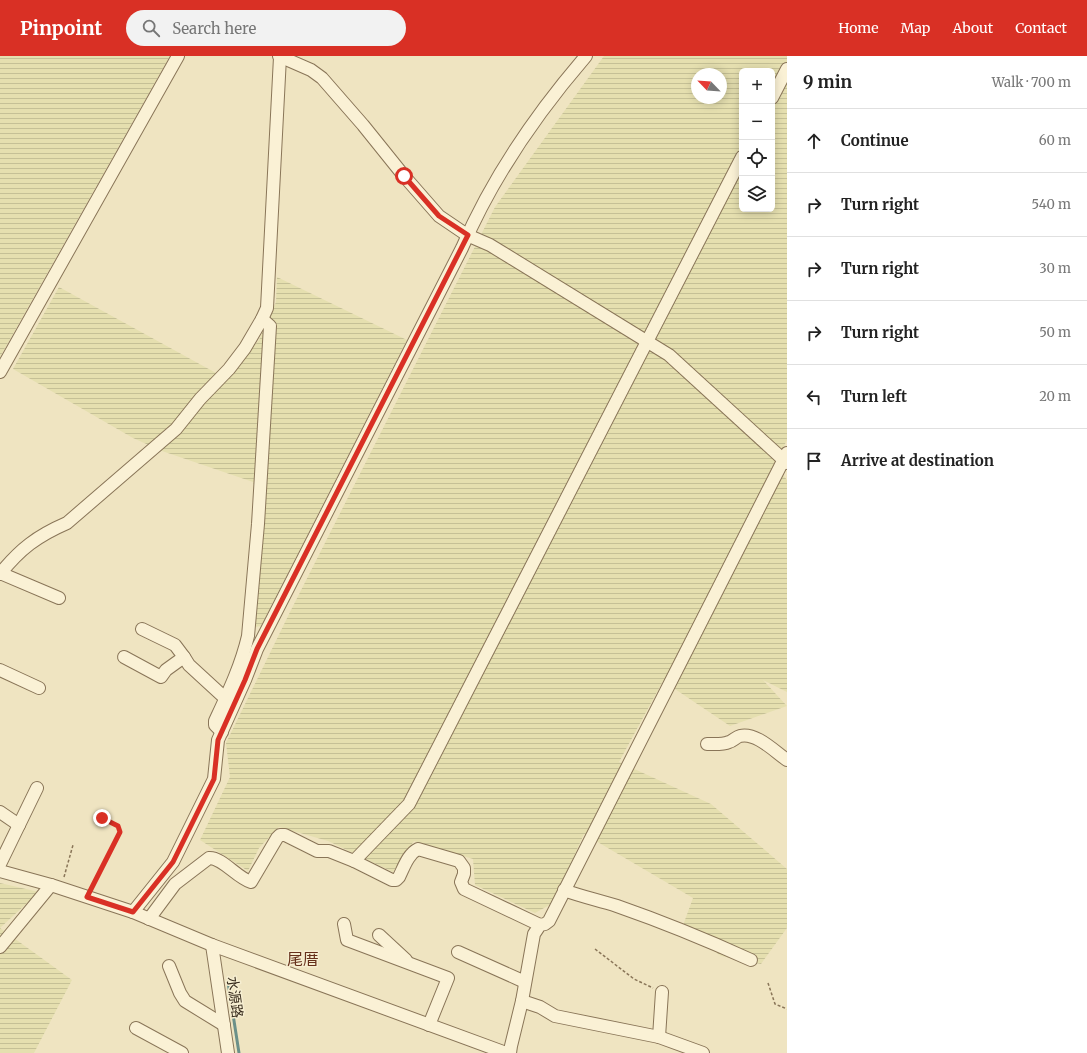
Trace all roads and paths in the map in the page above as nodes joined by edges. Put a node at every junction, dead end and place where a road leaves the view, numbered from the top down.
1 (178, 56) edge
2 (280, 56) edge
3 (586, 56) edge
4 (787, 69) edge
5 (775, 92) edge
6 (739, 163) edge
7 (468, 235) junction
8 (262, 320) junction
9 (648, 341) junction
10 (0, 372) edge
11 (786, 458) edge
12 (0, 574) edge
13 (59, 598) dead end
14 (142, 629) dead end
15 (124, 657) dead end
16 (184, 657) junction
17 (0, 670) edge
18 (39, 688) dead end
19 (230, 701) junction
20 (707, 744) dead end
21 (787, 760) edge
22 (37, 788) dead end
23 (0, 812) edge
24 (102, 818) dead end
25 (19, 825) junction
26 (73, 845) dead end
27 (354, 861) junction
28 (0, 864) edge
29 (0, 871) edge
30 (56, 887) junction
31 (564, 890) junction
32 (87, 897) junction
33 (133, 912) junction
34 (149, 919) junction
35 (344, 924) dead end
36 (540, 925) junction
37 (379, 935) dead end
38 (212, 945) junction
39 (0, 947) edge
40 (595, 949) dead end
41 (458, 952) dead end
42 (751, 960) dead end
43 (412, 964) junction
44 (169, 966) dead end
45 (525, 982) junction
46 (768, 983) dead end
47 (662, 992) joint
48 (522, 1001) junction
49 (787, 1009) edge
50 (224, 1025) junction
51 (429, 1025) junction
52 (136, 1028) dead end
53 (658, 1037) junction
54 (182, 1053) edge
55 (228, 1053) edge
56 (506, 1053) edge
57 (510, 1053) edge
58 (703, 1053) edge

1 - 10 street
2 - 7 street
2 - 8 street
3 - 7 street
4 - 5 street
6 - 9 street
7 - 9 street
7 - 19 street
8 - 12 street
8 - 19 street
9 - 11 street
9 - 27 street
11 - 31 street
12 - 13 street
14 - 16 street
15 - 16 street
16 - 19 street
17 - 18 street
19 - 33 street
20 - 21 street
22 - 25 street
23 - 25 street
24 - 32 path
25 - 28 street
26 - 30 path
27 - 34 street
27 - 36 street
29 - 30 street
30 - 32 street
30 - 39 street
31 - 36 street
31 - 42 street
32 - 33 street
33 - 34 street
34 - 38 street
35 - 43 street
36 - 45 street
37 - 43 street
38 - 50 street, 水源路
38 - 51 street
40 - 47 path
41 - 45 street
43 - 51 street
44 - 50 street
45 - 48 street
46 - 49 path
47 - 53 street
48 - 53 street
48 - 57 street
50 - 55 street, 水源路
51 - 56 street
52 - 54 street
53 - 58 street

